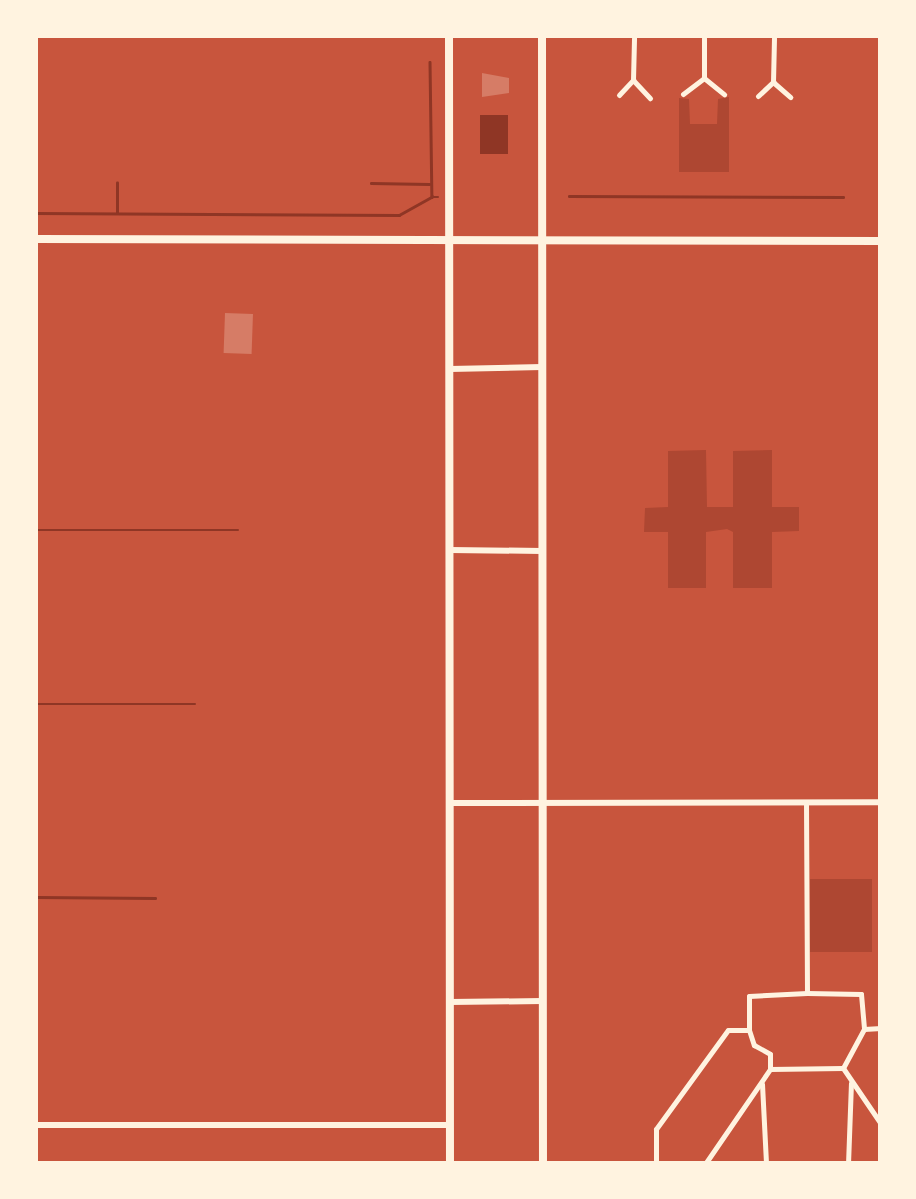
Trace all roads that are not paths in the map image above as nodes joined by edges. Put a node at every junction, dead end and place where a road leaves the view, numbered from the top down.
1 (449, 35) edge
2 (542, 35) edge
3 (634, 38) dead end
4 (704, 38) dead end
5 (774, 38) dead end
6 (704, 78) junction
7 (633, 80) junction
8 (773, 82) junction
9 (683, 94) dead end
10 (724, 94) dead end
11 (619, 95) dead end
12 (758, 96) dead end
13 (790, 97) dead end
14 (650, 98) dead end
15 (542, 239) junction
16 (35, 240) edge
17 (450, 240) junction
18 (881, 241) edge
19 (542, 366) junction
20 (450, 369) junction
21 (450, 550) junction
22 (542, 550) junction
23 (806, 802) junction
24 (881, 802) edge
25 (450, 803) junction
26 (542, 804) junction
27 (808, 993) junction
28 (542, 1001) junction
29 (450, 1002) junction
30 (864, 1028) junction
31 (881, 1028) edge
32 (749, 1030) junction
33 (843, 1068) junction
34 (770, 1069) junction
35 (851, 1083) junction
36 (762, 1084) junction
37 (35, 1124) edge
38 (881, 1124) edge
39 (450, 1125) junction
40 (450, 1164) edge
41 (543, 1164) edge
42 (656, 1164) edge
43 (705, 1164) edge
44 (766, 1164) edge
45 (848, 1164) edge

1 - 17 street
2 - 15 street
3 - 7 street
4 - 6 street
5 - 8 street
6 - 9 street
6 - 10 street
7 - 11 street
7 - 14 street
8 - 12 street
8 - 13 street
15 - 17 street
15 - 18 street
15 - 19 street
16 - 17 street
17 - 20 street
19 - 20 street
19 - 22 street
20 - 21 street
21 - 22 street
21 - 25 street
22 - 26 street
23 - 24 street
23 - 26 street
23 - 27 street
25 - 26 street
25 - 29 street
26 - 28 street
27 - 30 street
27 - 32 street
28 - 29 street
28 - 41 street
29 - 39 street
30 - 31 street
30 - 33 street
32 - 34 street
32 - 42 street
33 - 34 street
33 - 35 street
34 - 36 street
35 - 38 street
35 - 45 street
36 - 43 street
36 - 44 street
37 - 39 street
39 - 40 street

